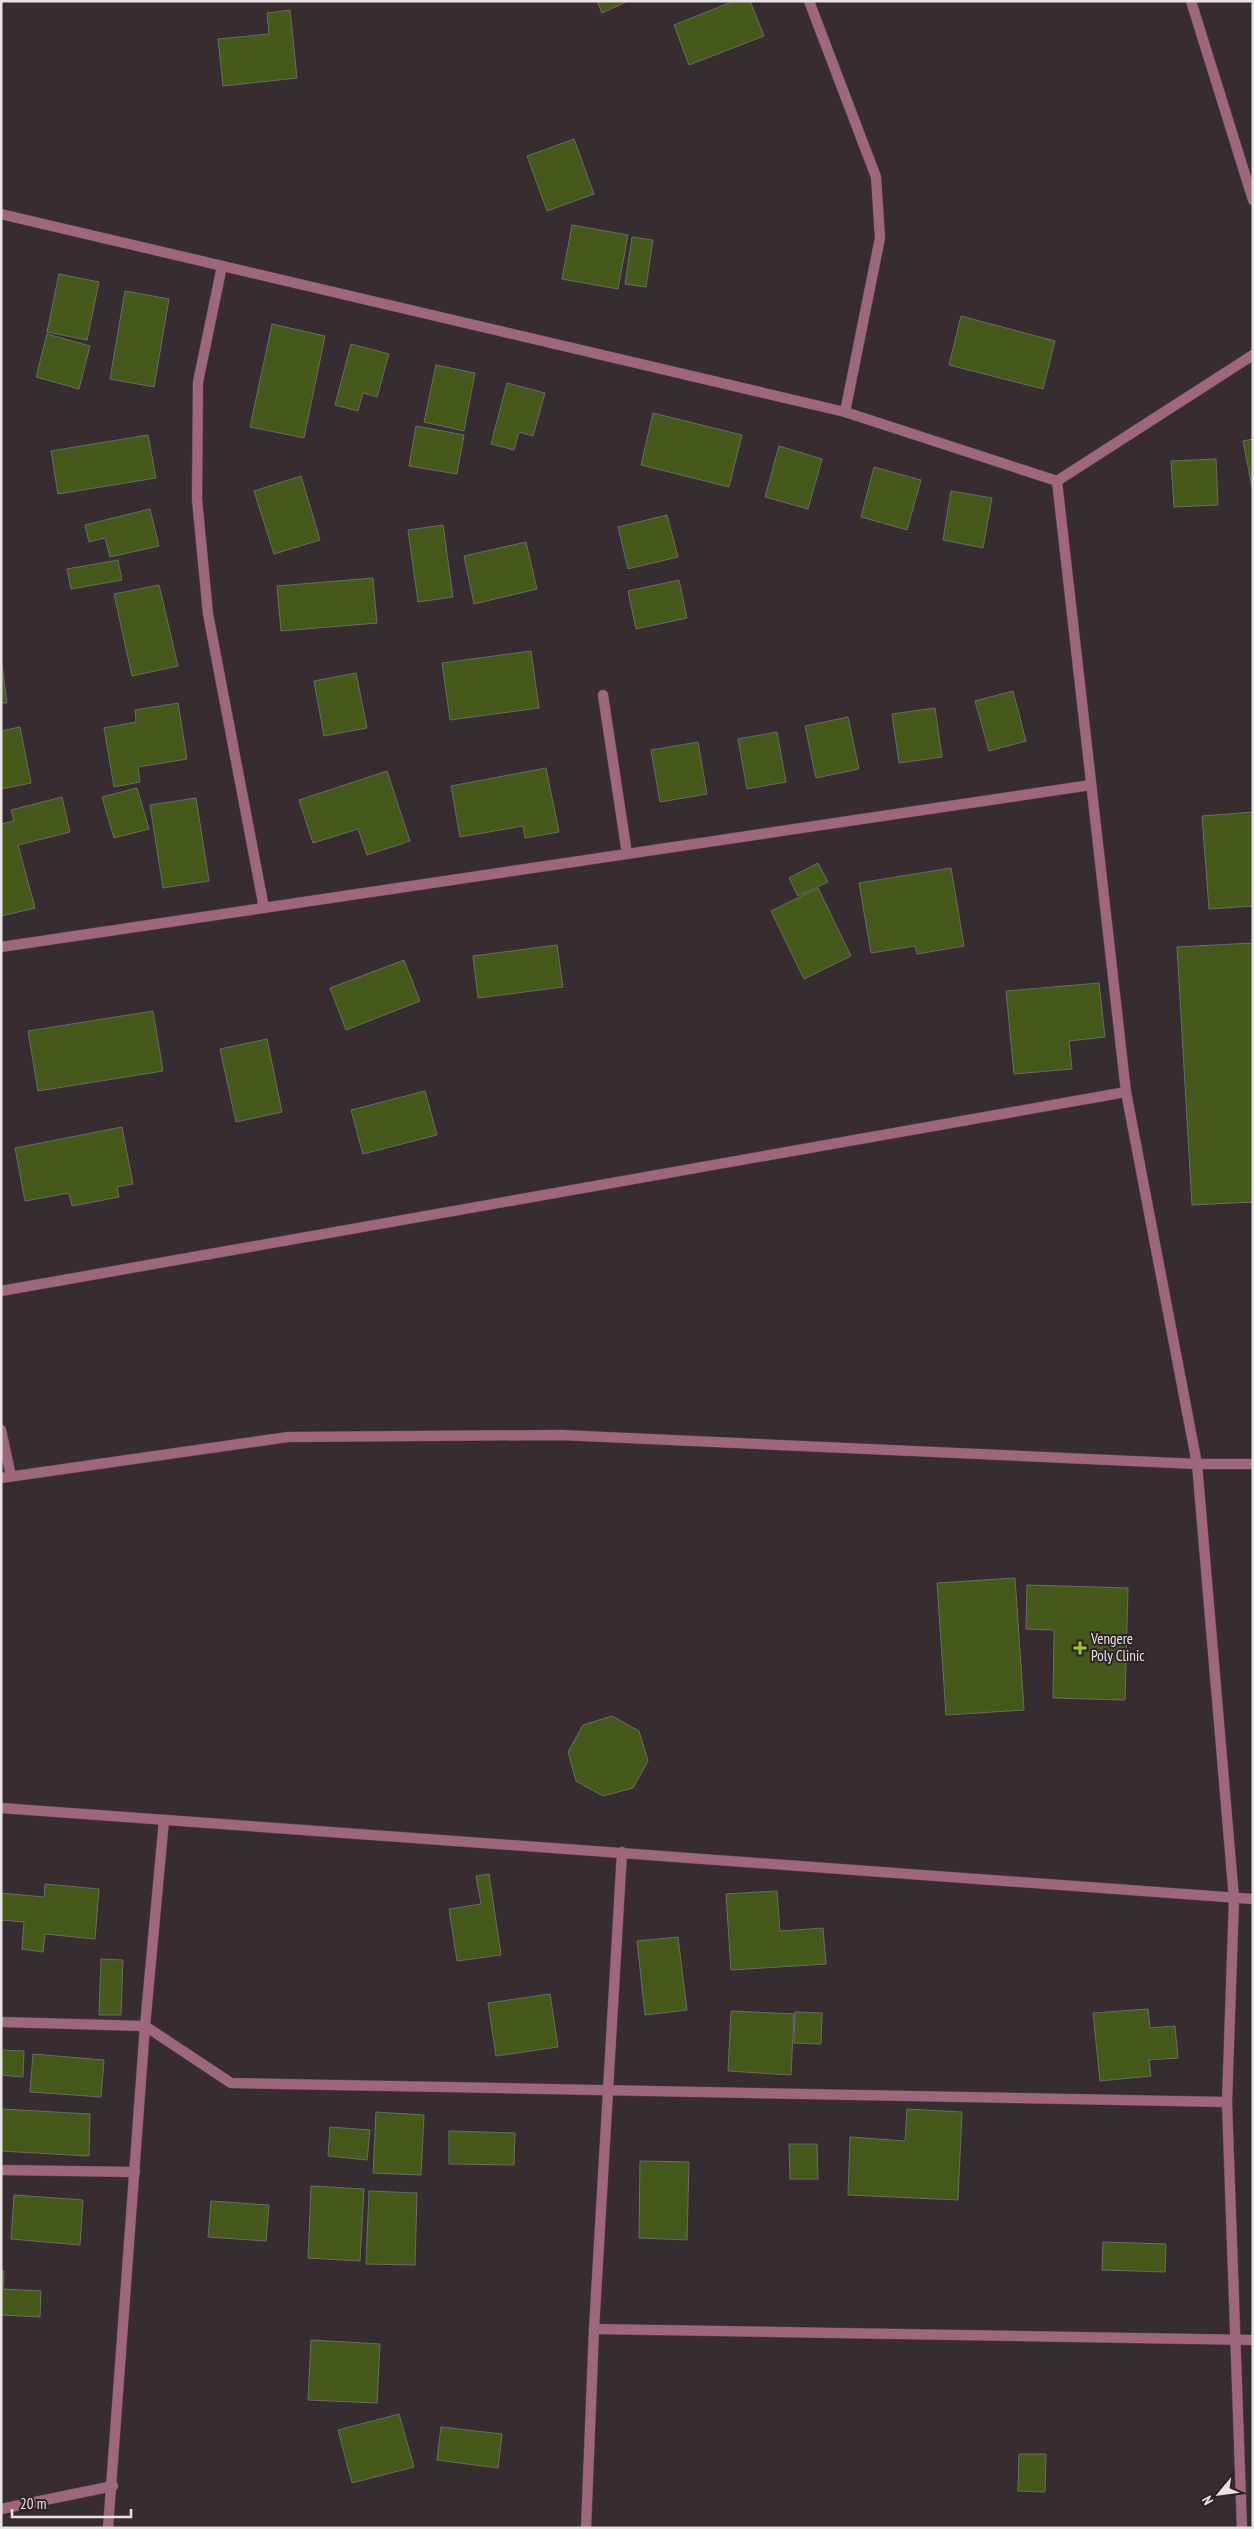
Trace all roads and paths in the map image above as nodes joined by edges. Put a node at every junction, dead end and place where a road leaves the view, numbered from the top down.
1 (809, 1) edge
2 (1191, 1) edge
3 (1253, 200) edge
4 (1, 214) edge
5 (222, 266) junction
6 (1253, 356) edge
7 (845, 412) junction
8 (1057, 481) junction
9 (604, 695) dead end
10 (1092, 785) junction
11 (627, 854) junction
12 (264, 908) junction
13 (1, 946) edge
14 (1126, 1092) junction
15 (1, 1291) edge
16 (1, 1430) edge
17 (1198, 1464) junction
18 (1253, 1464) edge
19 (6, 1477) edge
20 (1, 1808) edge
21 (164, 1820) junction
22 (622, 1852) junction
23 (1234, 1899) junction
24 (1253, 1899) edge
25 (1, 2022) edge
26 (146, 2026) junction
27 (608, 2090) junction
28 (1227, 2102) junction
29 (1, 2170) edge
30 (135, 2172) junction
31 (594, 2330) junction
32 (1253, 2340) edge
33 (1236, 2341) junction
34 (113, 2486) junction
35 (1, 2508) edge
36 (108, 2528) edge
37 (586, 2528) edge
38 (1242, 2528) edge

1 - 7 street
2 - 3 street
4 - 5 street
5 - 7 street
5 - 12 street
6 - 8 street
7 - 8 street
8 - 10 street
9 - 11 street
10 - 11 street
10 - 14 street
11 - 12 street
12 - 13 street
14 - 15 street
14 - 17 street
16 - 19 street
17 - 18 street
17 - 19 street
17 - 23 street
20 - 21 street
21 - 22 street
21 - 26 street
22 - 23 street
22 - 27 street
23 - 24 street
23 - 28 street
25 - 26 street
26 - 27 street
26 - 30 street
27 - 28 street
27 - 31 street
28 - 33 street
29 - 30 street
30 - 34 street
31 - 33 street
31 - 37 street
32 - 33 street
33 - 38 street
34 - 35 street
34 - 36 street

